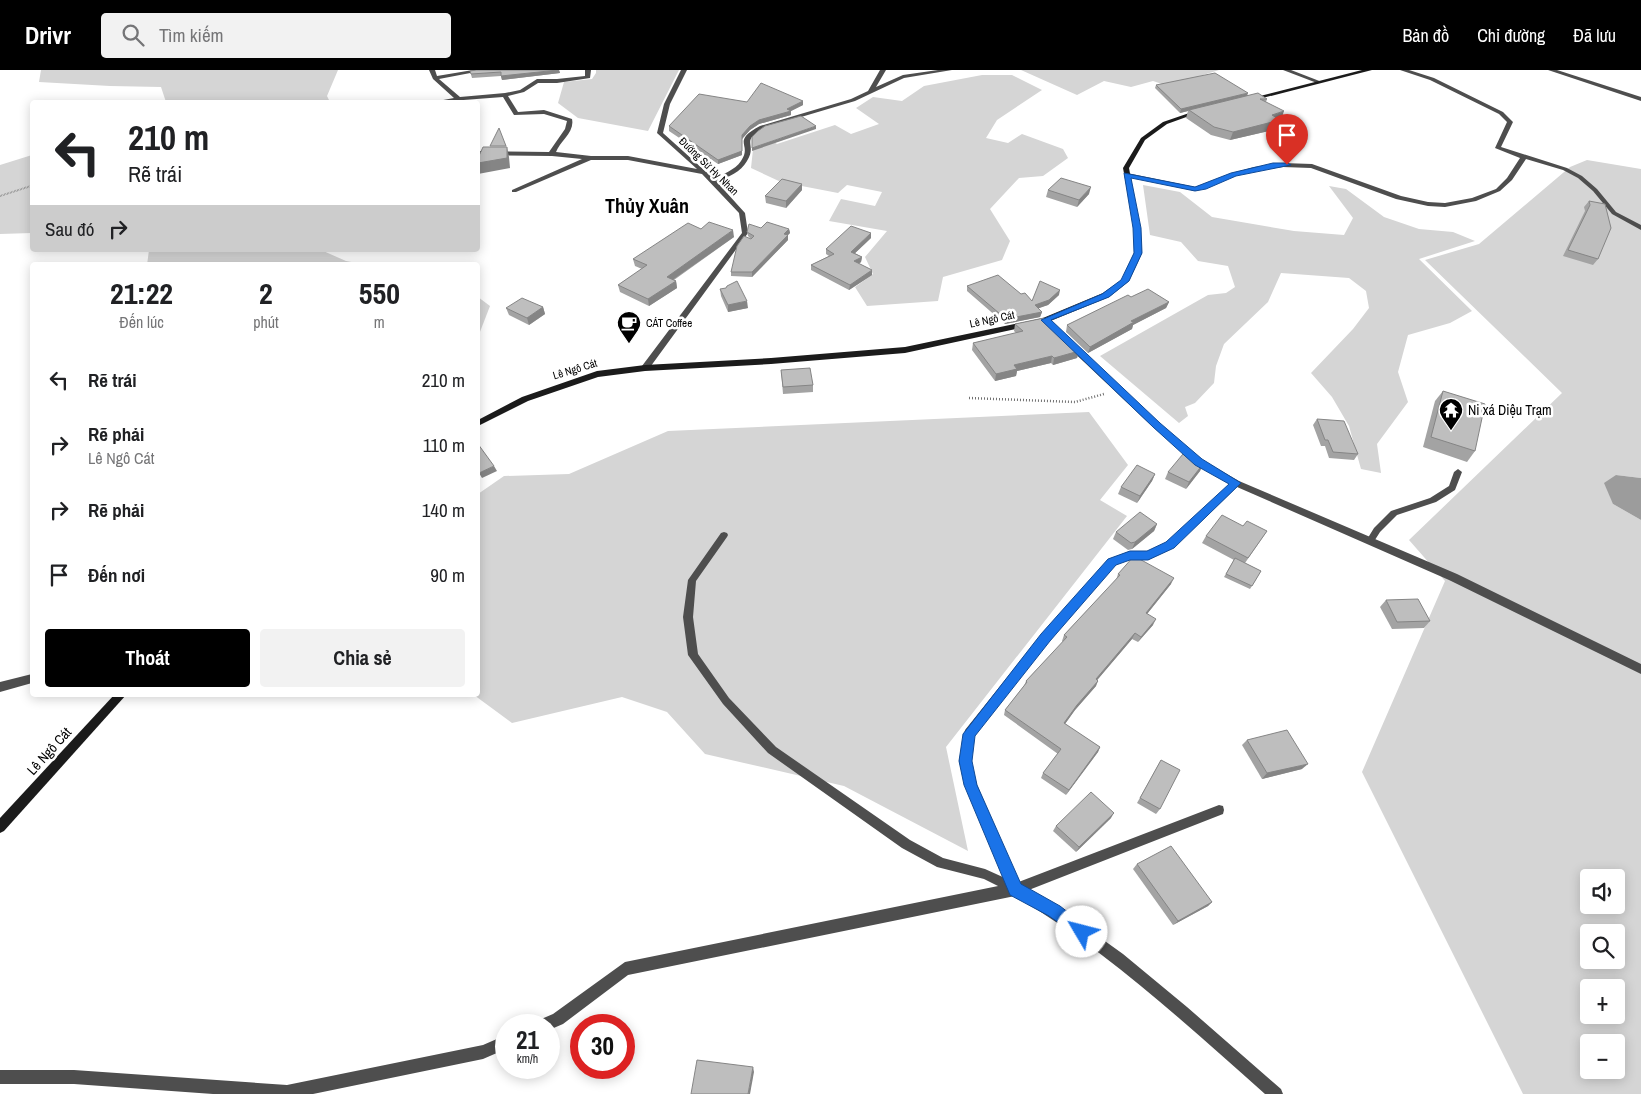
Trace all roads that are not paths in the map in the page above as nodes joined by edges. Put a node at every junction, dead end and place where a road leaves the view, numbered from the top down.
1 (432, 70) edge
2 (483, 70) edge
3 (588, 70) edge
4 (684, 70) edge
5 (883, 70) edge
6 (949, 70) edge
7 (1286, 70) edge
8 (1369, 70) edge
9 (1403, 70) edge
10 (1551, 70) edge
11 (435, 78) junction
12 (1319, 82) junction
13 (871, 91) junction
14 (505, 95) junction
15 (459, 99) junction
16 (1641, 99) edge
17 (453, 100) edge
18 (1245, 100) edge
19 (1208, 109) edge
20 (480, 153) edge
21 (552, 154) junction
22 (1524, 157) junction
23 (591, 158) junction
24 (705, 173) junction
25 (1127, 174) junction
26 (713, 182) junction
27 (514, 191) dead end
28 (1641, 228) edge
29 (1052, 326) junction
30 (645, 368) junction
31 (480, 421) edge
32 (1458, 472) dead end
33 (1236, 483) junction
34 (724, 535) dead end
35 (1370, 542) junction
36 (1641, 669) edge
37 (30, 680) edge
38 (0, 687) edge
39 (119, 697) edge
40 (1219, 810) dead end
41 (0, 827) edge
42 (1016, 890) junction
43 (560, 1018) edge
44 (495, 1047) edge
45 (0, 1077) edge
46 (1276, 1094) edge

1 - 11 street
2 - 11 street
3 - 14 street
4 - 24 street, Đường Sử Hy Nhan
5 - 13 street
6 - 13 street
7 - 12 street
8 - 12 street
9 - 22 street
10 - 16 street
11 - 15 street
12 - 18 street
13 - 26 street
14 - 15 street
14 - 21 street
15 - 17 street
19 - 25 street
20 - 21 street
21 - 23 street
22 - 25 street
22 - 28 street
23 - 24 street
23 - 27 street
24 - 26 street, Đường Sử Hy Nhan
25 - 29 street, Lê Ngô Cát
26 - 30 street, Đường Sử Hy Nhan
29 - 30 street, Lê Ngô Cát
29 - 33 street
30 - 31 street, Lê Ngô Cát
32 - 35 lane
33 - 35 street
33 - 42 street
34 - 42 lane
35 - 36 street
37 - 38 street
39 - 41 street, Lê Ngô Cát
40 - 42 lane
42 - 43 street
42 - 46 street
44 - 45 street

